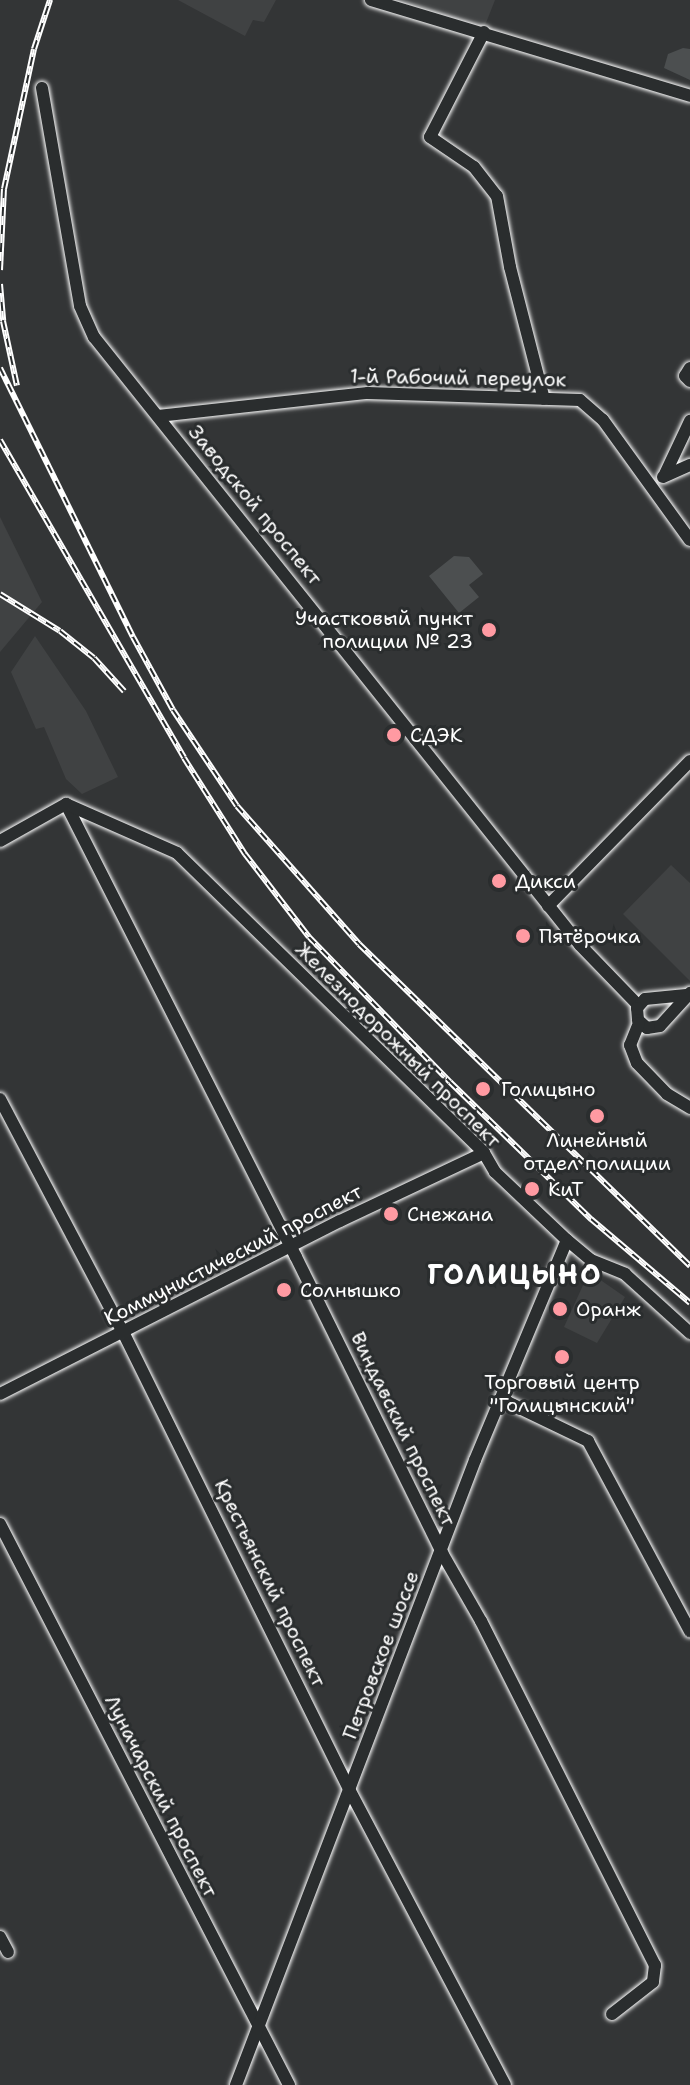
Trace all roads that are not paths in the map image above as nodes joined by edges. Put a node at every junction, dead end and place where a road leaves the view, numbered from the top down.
1 (371, 0) edge
2 (484, 32) junction
3 (42, 88) dead end
4 (690, 96) edge
5 (690, 368) edge
6 (690, 381) edge
7 (544, 399) junction
8 (158, 416) junction
9 (690, 421) edge
10 (690, 465) edge
11 (665, 474) junction
12 (655, 490) junction
13 (690, 540) edge
14 (690, 761) edge
15 (66, 804) junction
16 (0, 841) edge
17 (548, 906) junction
18 (688, 994) edge
19 (657, 999) junction
20 (638, 1005) junction
21 (666, 1019) junction
22 (639, 1023) junction
23 (0, 1099) edge
24 (690, 1108) edge
25 (484, 1153) junction
26 (567, 1240) junction
27 (290, 1246) junction
28 (690, 1333) edge
29 (124, 1334) junction
30 (0, 1394) edge
31 (501, 1399) junction
32 (0, 1524) edge
33 (442, 1553) junction
34 (690, 1631) edge
35 (350, 1791) junction
36 (0, 1937) edge
37 (8, 1952) dead end
38 (612, 2014) dead end
39 (257, 2026) junction
40 (236, 2085) edge
41 (289, 2085) edge
42 (505, 2085) edge

1 - 2 street
2 - 4 street
2 - 7 street
3 - 8 street, Заводской проспект
5 - 6 street
7 - 8 street, 1-й Рабочий переулок
7 - 12 street, 1-й Рабочий переулок
8 - 17 street, Заводской проспект
9 - 11 street
10 - 11 street
11 - 12 street
12 - 13 street, 1-й Рабочий переулок
14 - 17 street
15 - 16 street
15 - 25 street, Железнодорожный проспект
15 - 27 street, Виндавский проспект
17 - 20 street, Заводской проспект
18 - 19 street
18 - 21 street
19 - 20 street
19 - 21 street
20 - 22 street
21 - 22 street
22 - 24 street
23 - 29 street, Крестьянский проспект
25 - 26 street, Железнодорожный проспект
25 - 27 street, Коммунистический проспект
26 - 28 street, Железнодорожный проспект
26 - 31 street, Петровское шоссе
27 - 29 street, Коммунистический проспект
27 - 33 street, Виндавский проспект
29 - 30 street, Коммунистический проспект
29 - 35 street, Крестьянский проспект
31 - 33 street, Петровское шоссе
31 - 34 street
32 - 39 street, Луначарский проспект
33 - 35 street, Петровское шоссе
33 - 38 street, Виндавский проспект
35 - 39 street, Петровское шоссе
35 - 42 street, Крестьянский проспект
36 - 37 street
39 - 40 street, Петровское шоссе
39 - 41 street, Луначарский проспект

